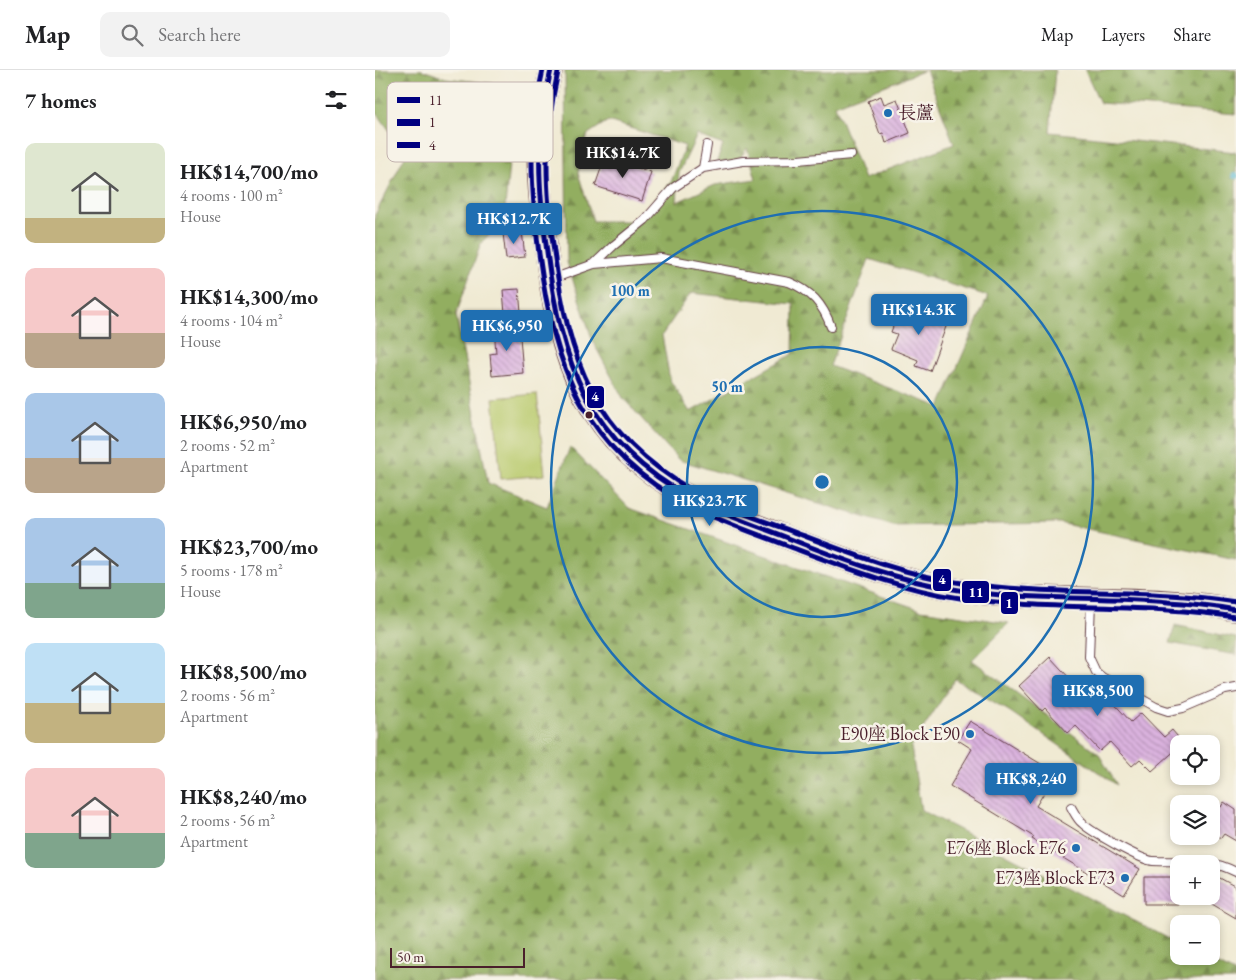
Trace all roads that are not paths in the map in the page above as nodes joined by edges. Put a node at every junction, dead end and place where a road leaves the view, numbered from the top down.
1 (707, 145) dead end
2 (851, 155) dead end
3 (539, 162) edge
4 (703, 168) junction
5 (594, 264) junction
6 (550, 280) junction
7 (831, 327) dead end
8 (1091, 599) junction
9 (1236, 610) edge
10 (1236, 688) edge
11 (1071, 807) dead end
12 (1236, 872) edge

1 - 4 lane
2 - 4 lane
3 - 6 main road
4 - 5 lane
5 - 6 lane
5 - 7 lane
6 - 8 main road
8 - 9 main road
8 - 10 lane
11 - 12 lane

